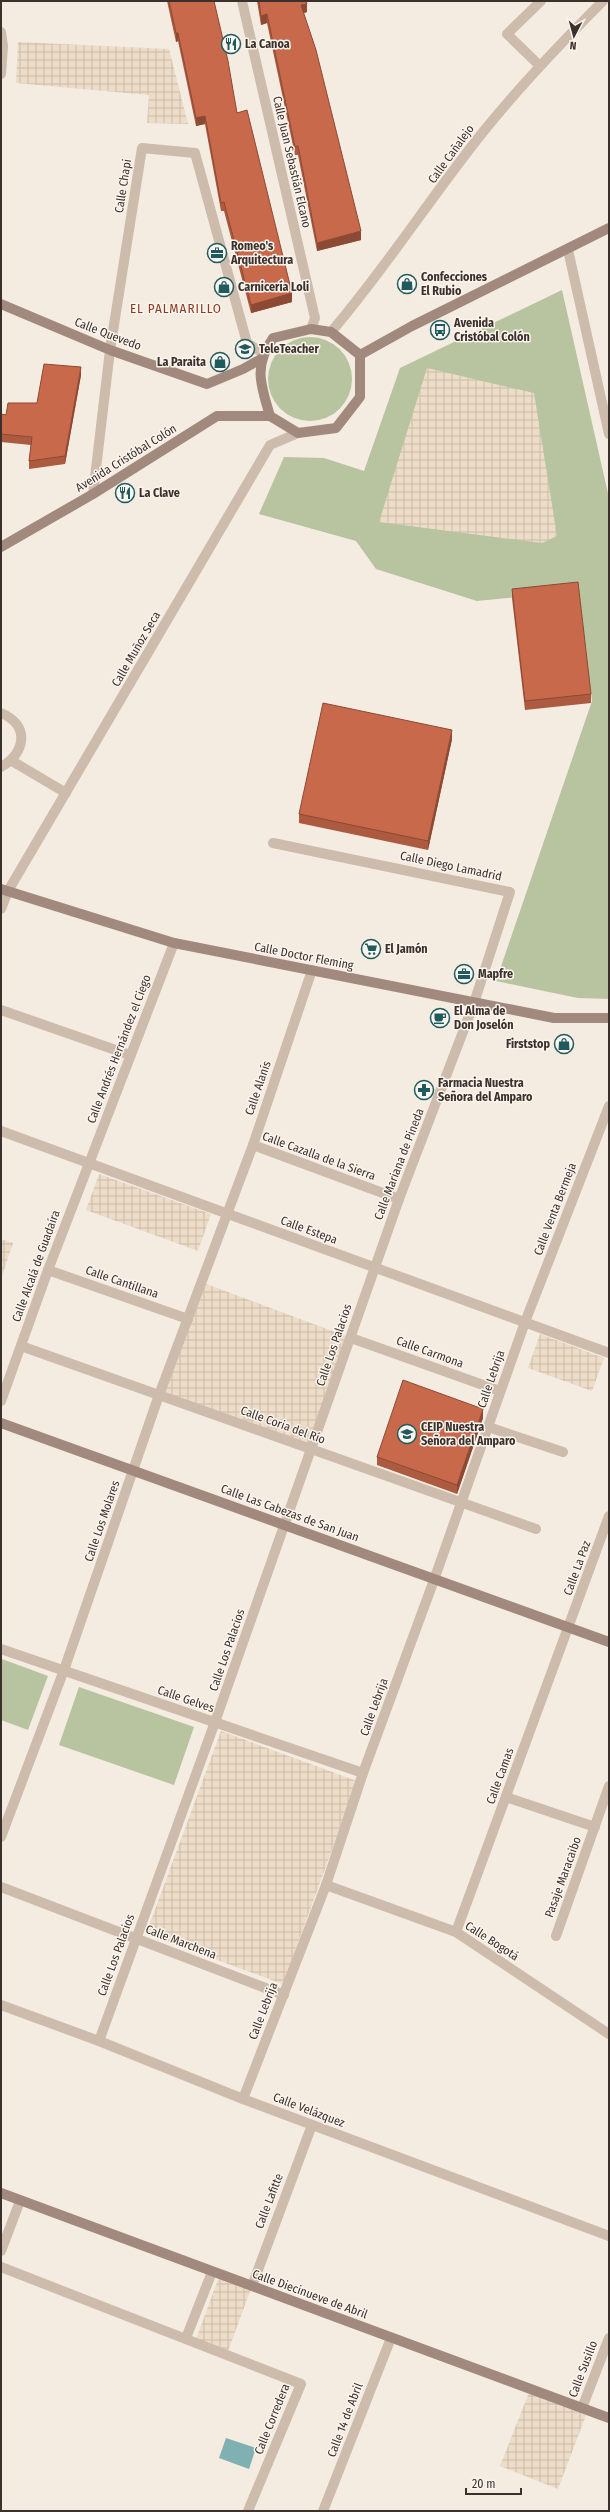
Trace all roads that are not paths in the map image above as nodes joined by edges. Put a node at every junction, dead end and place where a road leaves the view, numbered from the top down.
1 (242, 1) edge
2 (541, 1) edge
3 (603, 1) edge
4 (1, 32) edge
5 (539, 65) junction
6 (1, 74) edge
7 (609, 228) edge
8 (568, 250) junction
9 (1, 304) edge
10 (311, 329) junction
11 (331, 332) junction
12 (110, 350) junction
13 (360, 355) junction
14 (262, 356) junction
15 (270, 416) junction
16 (298, 433) junction
17 (609, 434) edge
18 (93, 494) junction
19 (1, 547) edge
20 (1, 713) edge
21 (12, 761) junction
22 (1, 767) edge
23 (66, 793) junction
24 (273, 843) dead end
25 (5, 890) edge
26 (1, 909) edge
27 (174, 944) junction
28 (312, 970) junction
29 (474, 1003) junction
30 (1, 1010) edge
31 (609, 1018) edge
32 (130, 1055) junction
33 (609, 1106) edge
34 (1, 1132) edge
35 (253, 1145) junction
36 (89, 1164) junction
37 (399, 1199) junction
38 (226, 1213) junction
39 (375, 1268) junction
40 (48, 1270) junction
41 (188, 1319) junction
42 (525, 1322) junction
43 (351, 1338) junction
44 (21, 1346) junction
45 (609, 1353) edge
46 (500, 1391) junction
47 (159, 1395) junction
48 (1, 1401) edge
49 (1, 1423) edge
50 (488, 1426) junction
51 (311, 1449) junction
52 (563, 1452) dead end
53 (133, 1471) junction
54 (461, 1503) junction
55 (609, 1516) edge
56 (284, 1525) junction
57 (536, 1529) dead end
58 (434, 1580) junction
59 (569, 1628) junction
60 (609, 1642) edge
61 (1, 1649) edge
62 (64, 1670) junction
63 (215, 1722) junction
64 (363, 1773) junction
65 (609, 1786) edge
66 (506, 1797) junction
67 (595, 1827) junction
68 (1, 1837) edge
69 (326, 1885) junction
70 (1, 1887) edge
71 (456, 1932) junction
72 (556, 1936) dead end
73 (136, 1938) junction
74 (284, 1995) junction
75 (1, 2005) edge
76 (609, 2034) edge
77 (99, 2041) junction
78 (243, 2099) junction
79 (312, 2125) junction
80 (1, 2194) edge
81 (20, 2201) junction
82 (609, 2236) edge
83 (1, 2251) edge
84 (1, 2267) edge
85 (212, 2272) junction
86 (252, 2286) junction
87 (186, 2338) junction
88 (391, 2338) junction
89 (609, 2338) edge
90 (582, 2408) junction
91 (609, 2418) edge
92 (248, 2511) edge
93 (323, 2511) edge

1 - 10 street, Calle Juan Sebastián Elcano
2 - 5 street
3 - 5 street, Calle Cañalejo
4 - 6 street
5 - 11 street, Calle Cañalejo
7 - 8 main road
8 - 13 main road
8 - 17 street
9 - 12 main road, Calle Quevedo
10 - 11 main road
10 - 14 main road
11 - 13 main road
12 - 14 main road, Calle Quevedo
12 - 14 street, Calle Chapi
12 - 18 street, Calle Chapi
13 - 16 main road
14 - 15 main road
15 - 16 main road
15 - 18 main road, Avenida Cristóbal Colón
16 - 23 street, Calle Muñoz Seca
18 - 19 main road, Avenida Cristóbal Colón
20 - 21 street
21 - 22 street
21 - 23 street
23 - 25 street, Calle Muñoz Seca
24 - 29 street, Calle Diego Lamadrid
25 - 26 street, Calle Muñoz Seca
25 - 27 main road, Calle Doctor Fleming
27 - 28 main road, Calle Doctor Fleming
27 - 32 street, Calle Andrés Hernández el Ciego
28 - 29 main road, Calle Doctor Fleming
28 - 35 street, Calle Alanís
29 - 31 main road, Calle Doctor Fleming
29 - 37 street, Calle Mariana de Pineda
30 - 32 street
32 - 36 street, Calle Andrés Hernández el Ciego
33 - 42 street, Calle Venta Bermeja
34 - 36 street, Calle Estepa
35 - 37 street, Calle Cazalla de la Sierra
35 - 38 street, Calle Alanís
36 - 38 street, Calle Estepa
36 - 40 street, Calle Alcalá de Guadaíra
37 - 39 street, Calle Mariana de Pineda
38 - 39 street, Calle Estepa
38 - 41 street, Calle Los Molares
39 - 42 street, Calle Estepa
39 - 43 street, Calle Los Palacios
40 - 41 street, Calle Cantillana
40 - 44 street, Calle Alcalá de Guadaíra
41 - 47 street, Calle Los Molares
42 - 45 street, Calle Estepa
42 - 46 street, Calle Lebrija
43 - 46 street, Calle Carmona
43 - 51 street, Calle Los Palacios
44 - 47 street, Calle Coria del Río
44 - 48 street, Calle Alcalá de Guadaíra
46 - 50 street, Calle Lebrija
47 - 51 street, Calle Coria del Río
47 - 53 street, Calle Los Molares
49 - 53 main road, Calle Las Cabezas de San Juan
50 - 52 street
50 - 54 street, Calle Lebrija
51 - 54 street, Calle Coria del Río
51 - 56 street, Calle Los Palacios
53 - 56 main road, Calle Las Cabezas de San Juan
53 - 62 street, Calle Los Molares
54 - 57 street, Calle Coria del Río
54 - 58 street, Calle Lebrija
55 - 59 street, Calle La Paz
56 - 58 main road, Calle Las Cabezas de San Juan
56 - 63 street, Calle Los Palacios
58 - 59 main road, Calle Las Cabezas de San Juan
58 - 64 street, Calle Lebrija
59 - 60 main road, Calle Las Cabezas de San Juan
59 - 66 street, Calle Camas
61 - 62 street, Calle Gelves
62 - 63 street, Calle Gelves
62 - 68 street, Calle Los Molares
63 - 64 street, Calle Gelves
63 - 73 street, Calle Los Palacios
64 - 69 street, Calle Lebrija
65 - 67 street, Pasaje Maracaibo
66 - 67 street, Pasaje Maracaibo
66 - 71 street, Calle Camas
67 - 72 street, Pasaje Maracaibo
69 - 71 street, Calle Bogotá
69 - 74 street, Calle Lebrija
70 - 73 street, Calle Marchena
71 - 76 street, Calle Bogotá
73 - 74 street, Calle Marchena
73 - 77 street, Calle Los Palacios
74 - 78 street, Calle Lebrija
75 - 77 street, Calle Velázquez
77 - 78 street, Calle Velázquez
78 - 79 street, Calle Velázquez
79 - 82 street, Calle Velázquez
79 - 86 street, Calle Lafitte
80 - 81 main road, Calle Diecinueve de Abril
81 - 83 street
81 - 85 main road, Calle Diecinueve de Abril
84 - 87 street, Calle Corredera
85 - 86 main road, Calle Diecinueve de Abril
85 - 87 street
86 - 88 main road, Calle Diecinueve de Abril
87 - 92 street, Calle Corredera
88 - 90 main road, Calle Diecinueve de Abril
88 - 93 street, Calle 14 de Abril
89 - 90 street, Calle Susillo
90 - 91 main road, Calle Diecinueve de Abril

